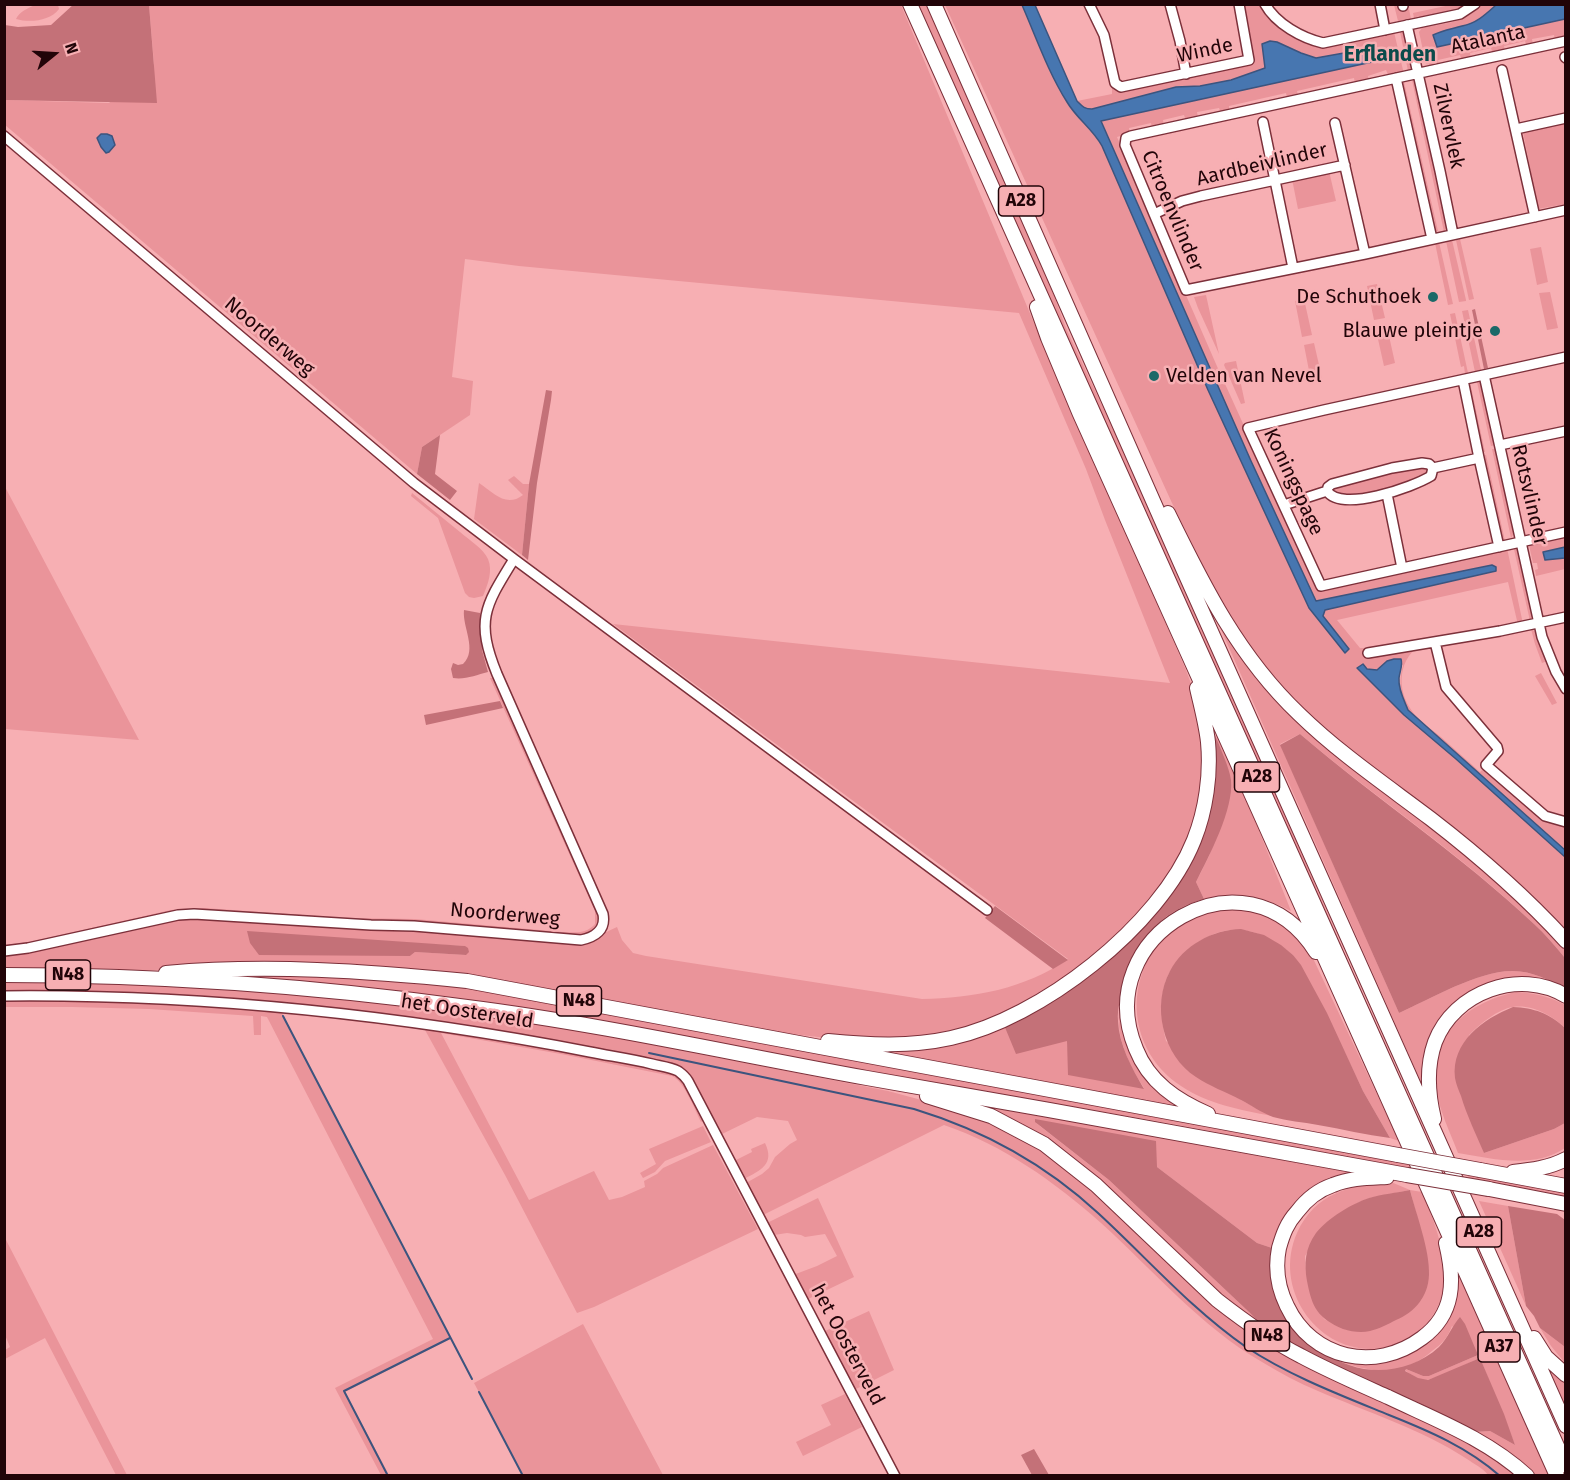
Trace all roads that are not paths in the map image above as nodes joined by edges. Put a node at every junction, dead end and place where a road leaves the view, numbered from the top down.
1 (910, 4) edge
2 (934, 4) edge
3 (1089, 4) edge
4 (1170, 4) edge
5 (1239, 4) edge
6 (1265, 4) edge
7 (1380, 4) edge
8 (1475, 4) edge
9 (1407, 25) junction
10 (1385, 30) junction
11 (1564, 49) edge
12 (1500, 64) junction
13 (1419, 73) junction
14 (1186, 74) junction
15 (1396, 78) junction
16 (1261, 116) junction
17 (1566, 118) edge
18 (1335, 123) dead end
19 (1516, 129) junction
20 (4, 136) edge
21 (1345, 165) junction
22 (1274, 180) junction
23 (1566, 210) edge
24 (1154, 214) junction
25 (1535, 217) junction
26 (1011, 230) junction
27 (1453, 234) junction
28 (1432, 239) junction
29 (1365, 254) junction
30 (1293, 268) junction
31 (1566, 357) edge
32 (1484, 375) junction
33 (1463, 380) junction
34 (1122, 429) junction
35 (1566, 431) edge
36 (1500, 445) junction
37 (1479, 458) junction
38 (1433, 468) junction
39 (1327, 491) junction
40 (1387, 494) junction
41 (1284, 505) junction
42 (1566, 532) edge
43 (1522, 541) junction
44 (1499, 547) junction
45 (514, 559) junction
46 (1402, 568) junction
47 (1566, 616) edge
48 (1538, 623) junction
49 (1435, 642) junction
50 (1368, 653) dead end
51 (1189, 655) junction
52 (1566, 689) edge
53 (1566, 822) edge
54 (987, 910) dead end
55 (1566, 941) edge
56 (4, 951) edge
57 (4, 975) edge
58 (131, 976) junction
59 (1338, 987) junction
60 (4, 996) edge
61 (1566, 996) edge
62 (763, 1037) junction
63 (866, 1078) junction
64 (1238, 1125) junction
65 (1443, 1153) junction
66 (1566, 1159) edge
67 (1487, 1172) junction
68 (1407, 1175) junction
69 (1566, 1186) edge
70 (1566, 1204) edge
71 (1441, 1218) junction
72 (1514, 1310) junction
73 (1502, 1324) joint
74 (1566, 1375) edge
75 (1566, 1426) edge
76 (1566, 1466) edge
77 (895, 1476) edge
78 (1527, 1476) edge
79 (1557, 1476) edge

1 - 26 highway, A28
2 - 34 highway, A28
3 - 14 street, Winde
4 - 14 street
5 - 14 street, Winde
6 - 10 street
7 - 10 street
8 - 9 street
9 - 10 street
9 - 13 street, Zilvervlek
11 - 12 street, Atalanta
12 - 13 street, Atalanta
12 - 19 street
13 - 15 street, Citroenvlinder
13 - 27 street, Zilvervlek
15 - 16 street, Citroenvlinder
15 - 28 street
16 - 22 street
16 - 24 street, Citroenvlinder
17 - 19 street
18 - 21 street
19 - 25 street
20 - 45 street, Noorderweg
21 - 22 street, Aardbeivlinder
21 - 29 street
22 - 24 street, Aardbeivlinder
22 - 30 street
23 - 25 street
24 - 30 street, Citroenvlinder
25 - 27 street
26 - 51 highway, A28
26 - 73 highway, A28
27 - 28 street, Citroenvlinder
28 - 29 street, Citroenvlinder
29 - 30 street, Citroenvlinder
31 - 32 street, Koningspage
32 - 33 street, Koningspage
32 - 36 street, Rotsvlinder
33 - 37 street
33 - 41 street, Koningspage
34 - 55 highway, A28
34 - 65 highway, A28
35 - 36 street
36 - 43 street, Rotsvlinder
37 - 38 street
37 - 44 street
38 - 39 street
38 - 40 street
39 - 40 street
39 - 41 street
40 - 46 street
41 - 46 street, Koningspage
42 - 43 street, Koningspage
43 - 44 street, Koningspage
43 - 48 street, Rotsvlinder
44 - 46 street, Koningspage
45 - 54 street, Noorderweg
45 - 56 street, Noorderweg
47 - 48 street
48 - 49 street
48 - 52 street, Rotsvlinder
49 - 50 street
49 - 53 street
51 - 59 highway, A28
51 - 62 highway, A28
57 - 58 highway, N48
58 - 62 highway, N48
58 - 63 highway, N48
59 - 64 highway, N48
59 - 71 highway, A28
60 - 77 street, het Oosterveld
61 - 65 highway, A28
62 - 64 highway, N48
63 - 68 highway, N48
63 - 78 highway, N48
64 - 67 highway, N48, bridge
65 - 72 highway, A28
66 - 67 highway
67 - 69 highway
68 - 70 highway, A28, bridge
68 - 71 highway, A28
71 - 79 highway, A37
72 - 74 highway, A28
72 - 75 highway, A37
73 - 76 highway, A37

